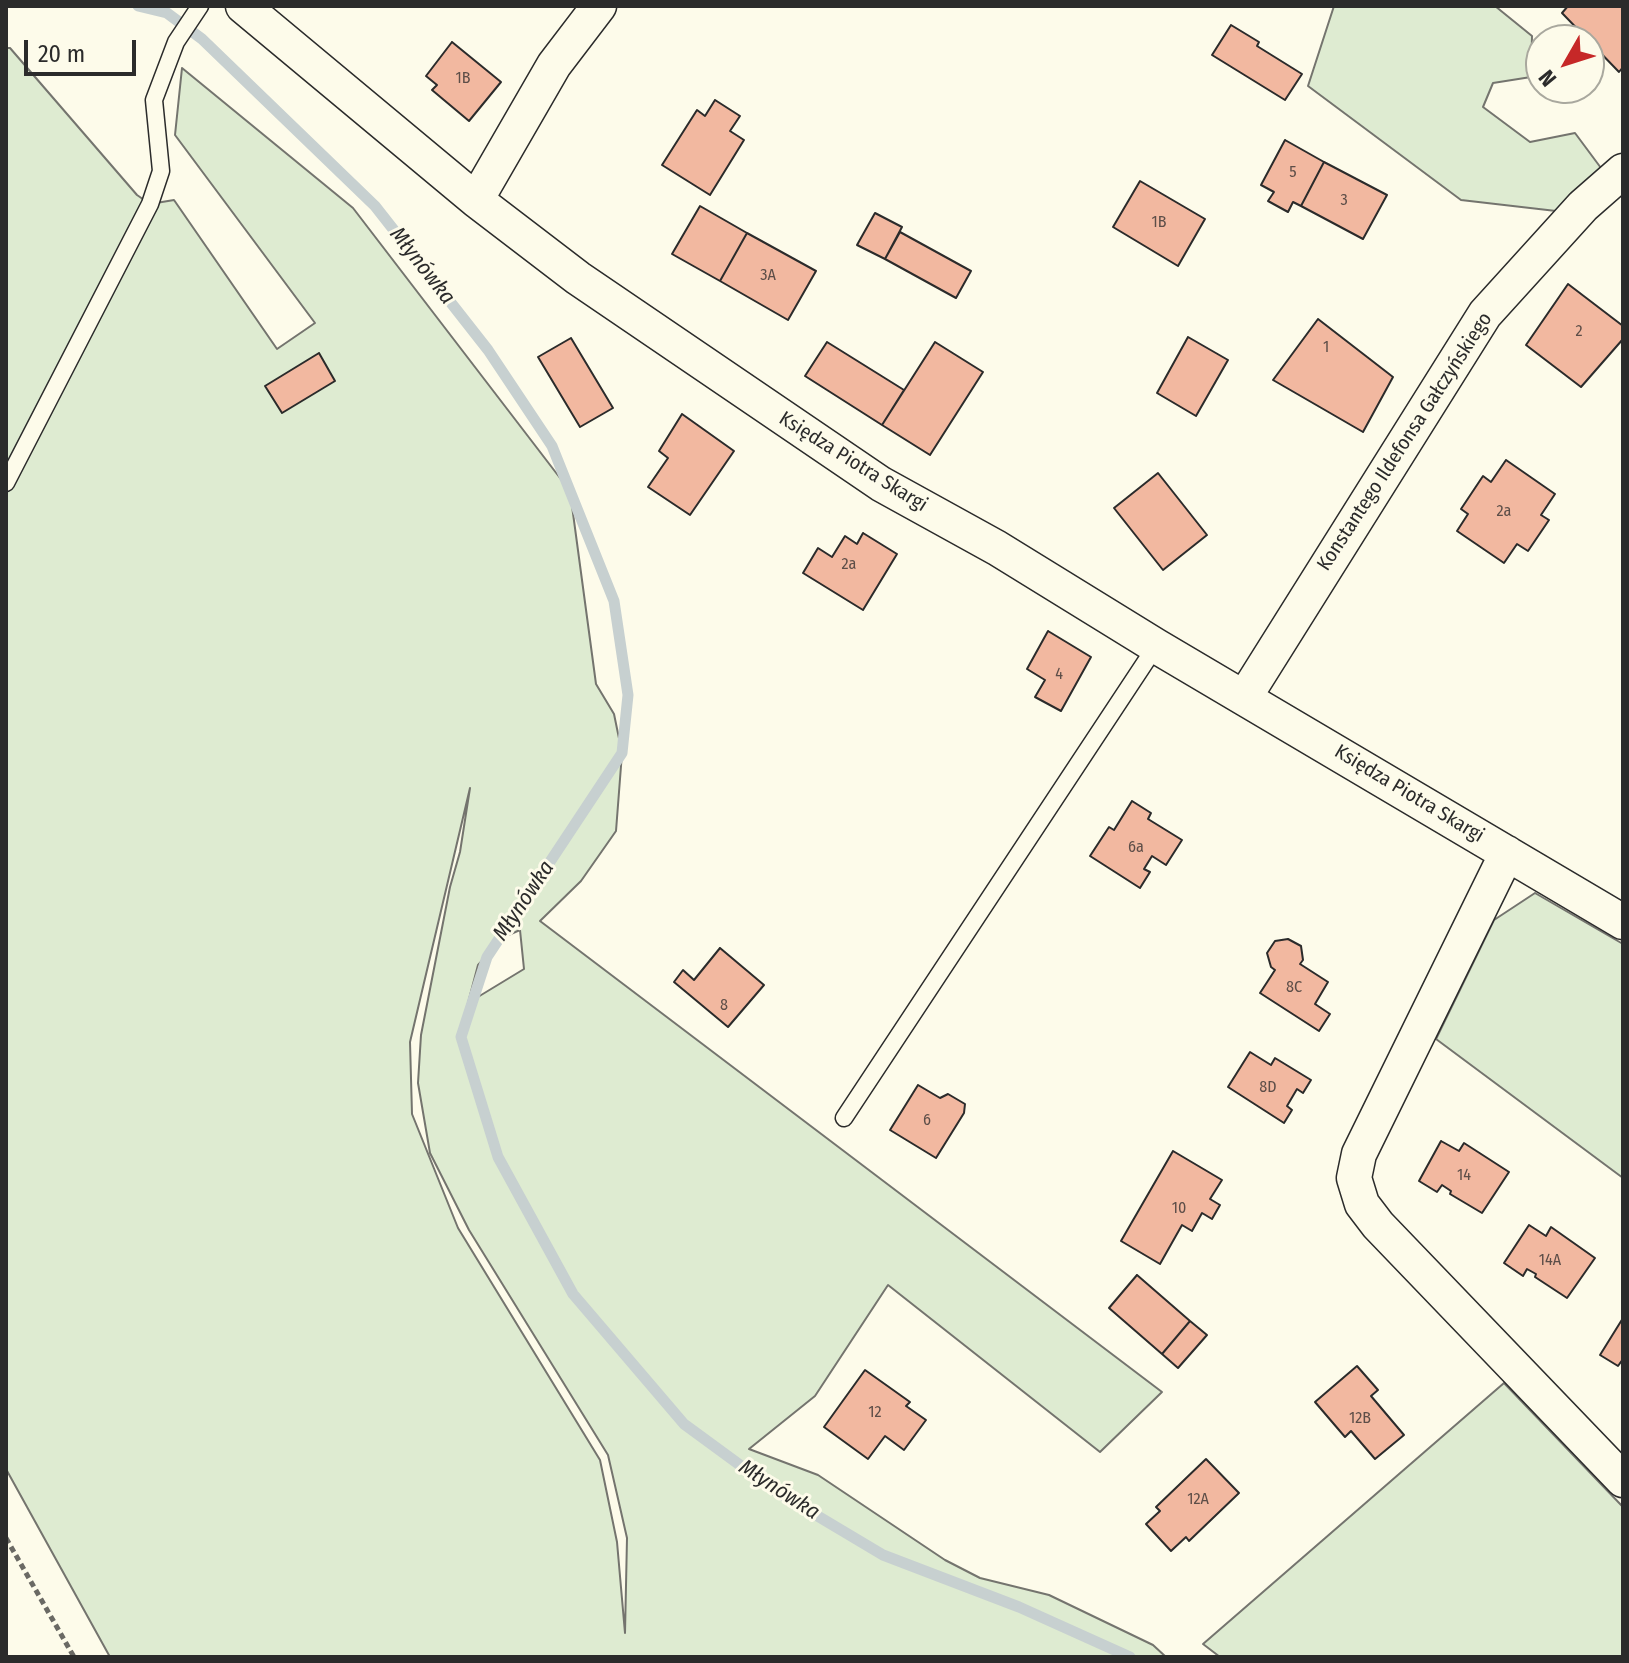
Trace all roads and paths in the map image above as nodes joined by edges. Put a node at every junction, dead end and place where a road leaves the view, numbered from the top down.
1 (243, 6) edge
2 (599, 6) edge
3 (198, 8) edge
4 (1623, 171) edge
5 (476, 200) junction
6 (6, 483) edge
7 (1156, 646) junction
8 (1244, 698) junction
9 (1507, 853) junction
10 (1623, 922) edge
11 (844, 1118) dead end
12 (1623, 1480) edge
13 (6, 1538) edge
14 (74, 1657) edge

1 - 5 street, Księdza Piotra Skargi
2 - 5 street
3 - 6 lane
4 - 8 street, Konstantego Ildefonsa Gałczyńskiego
5 - 7 street, Księdza Piotra Skargi
7 - 8 street, Księdza Piotra Skargi
7 - 11 lane
8 - 9 street, Księdza Piotra Skargi
9 - 10 street, Księdza Piotra Skargi
9 - 12 street, Księdza Piotra Skargi
13 - 14 path

